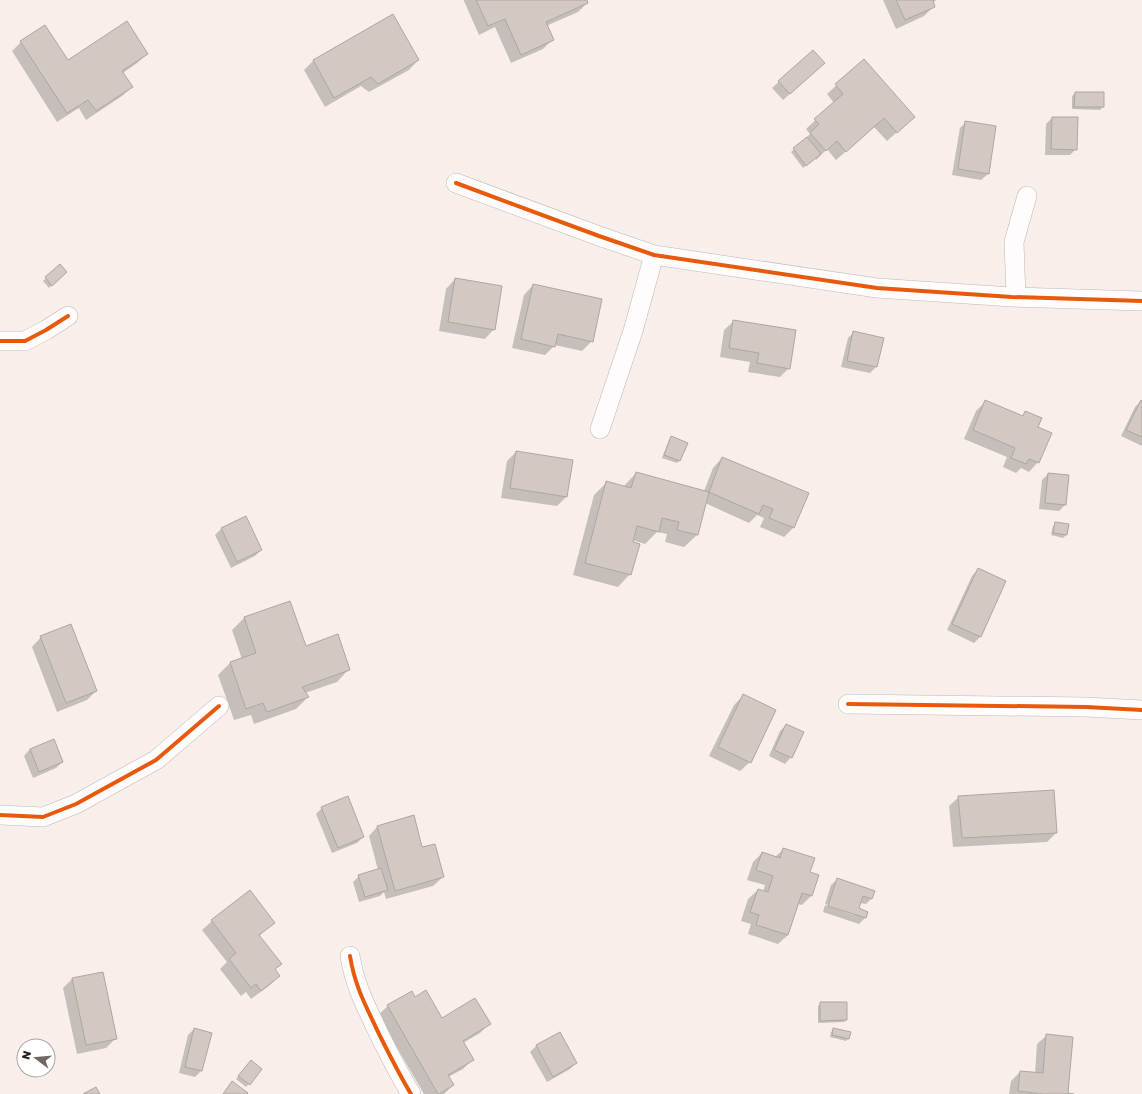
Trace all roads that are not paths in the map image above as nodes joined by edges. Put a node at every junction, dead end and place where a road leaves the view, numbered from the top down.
1 (456, 183) dead end
2 (1027, 196) dead end
3 (654, 255) junction
4 (1016, 297) junction
5 (1142, 301) edge
6 (68, 316) dead end
7 (0, 341) edge
8 (600, 429) dead end
9 (848, 704) dead end
10 (219, 706) dead end
11 (1142, 710) edge
12 (0, 815) edge
13 (350, 956) dead end
14 (411, 1094) edge

1 - 3 street
2 - 4 street
3 - 4 street
3 - 8 street
4 - 5 street
6 - 7 street
9 - 11 street
10 - 12 street
13 - 14 street

